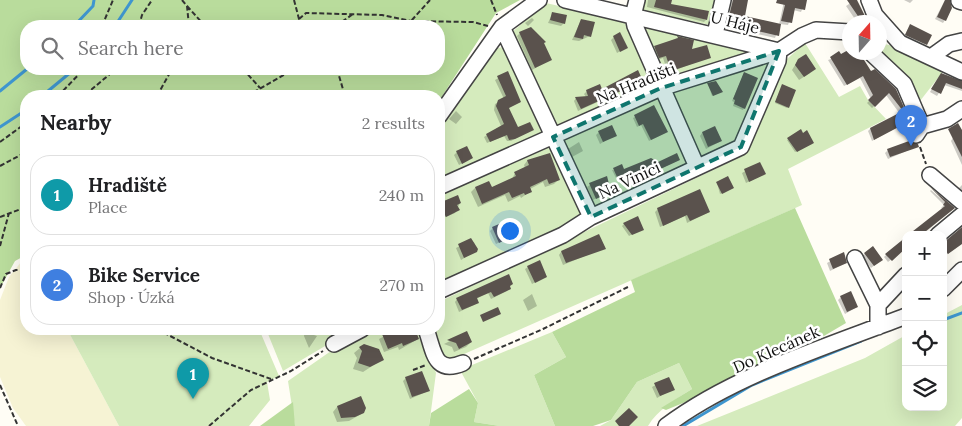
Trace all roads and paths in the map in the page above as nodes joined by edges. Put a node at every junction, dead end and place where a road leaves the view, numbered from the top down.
1 (112, 0) edge
2 (152, 0) edge
3 (182, 0) edge
4 (294, 0) edge
5 (430, 0) edge
6 (491, 0) edge
7 (539, 0) edge
8 (565, 0) edge
9 (637, 0) edge
10 (723, 0) edge
11 (869, 0) edge
12 (187, 6) junction
13 (353, 14) junction
14 (633, 16) junction
15 (298, 19) joint
16 (104, 20) edge
17 (141, 20) edge
18 (188, 20) edge
19 (200, 20) edge
20 (344, 20) edge
21 (406, 20) edge
22 (412, 20) edge
23 (445, 22) edge
24 (502, 27) junction
25 (842, 32) edge
26 (715, 34) junction
27 (962, 40) edge
28 (887, 41) edge
29 (900, 43) junction
30 (779, 51) junction
31 (931, 57) junction
32 (878, 60) edge
33 (962, 72) edge
34 (78, 75) edge
35 (109, 75) edge
36 (169, 75) edge
37 (248, 75) edge
38 (281, 75) edge
39 (339, 75) edge
40 (260, 88) junction
41 (661, 88) junction
42 (64, 90) edge
43 (91, 90) edge
44 (160, 90) edge
45 (257, 90) edge
46 (343, 90) edge
47 (445, 108) edge
48 (962, 109) edge
49 (20, 127) edge
50 (919, 131) junction
51 (553, 137) junction
52 (0, 142) edge
53 (20, 155) edge
54 (0, 166) edge
55 (698, 167) junction
56 (930, 175) joint
57 (445, 184) edge
58 (962, 202) edge
59 (20, 209) edge
60 (9, 213) junction
61 (962, 215) edge
62 (0, 217) edge
63 (590, 217) junction
64 (943, 231) edge
65 (0, 246) edge
66 (855, 258) dead end
67 (20, 270) edge
68 (962, 270) edge
69 (905, 276) edge
70 (947, 285) edge
71 (630, 286) dead end
72 (0, 288) edge
73 (445, 288) edge
74 (878, 306) junction
75 (902, 318) edge
76 (878, 327) junction
77 (168, 335) edge
78 (349, 335) edge
79 (428, 335) edge
80 (334, 344) joint
81 (463, 363) joint
82 (271, 379) junction
83 (0, 385) edge
84 (18, 426) edge
85 (209, 426) edge
86 (666, 426) edge

1 - 16 path
2 - 17 path
3 - 12 path
4 - 15 path
5 - 22 path
6 - 24 path
7 - 24 street
8 - 14 street, U Háje
9 - 14 street
10 - 26 street
11 - 29 street
12 - 18 path
12 - 19 path
13 - 15 path
13 - 20 path
13 - 21 path
14 - 26 street, U Háje
14 - 41 street
23 - 24 path
24 - 47 street
24 - 51 street
25 - 30 street, Na Hradišti
26 - 30 street, U Háje
27 - 31 street
28 - 29 street
29 - 31 street
30 - 41 street, Na Hradišti
30 - 55 street, Na Vinici
31 - 33 street
32 - 50 street
34 - 42 path
35 - 43 path
36 - 44 path
37 - 40 path
38 - 40 path
39 - 46 path
40 - 45 path
41 - 51 street, Na Hradišti
41 - 55 street
48 - 50 street
49 - 52 path
50 - 56 path
51 - 57 street, Na Hradišti
51 - 63 street
53 - 54 path
55 - 63 street, Na Vinici
56 - 58 street
59 - 60 path
60 - 62 path
60 - 65 path
61 - 64 street
63 - 73 street, Na Vinici
66 - 74 street
67 - 72 path
68 - 70 street
69 - 74 street
71 - 81 path
74 - 76 street
75 - 76 street, Do Klecánek
76 - 86 street, Do Klecánek
77 - 82 path
78 - 80 street
79 - 81 street
80 - 82 path
82 - 85 path
83 - 84 path

